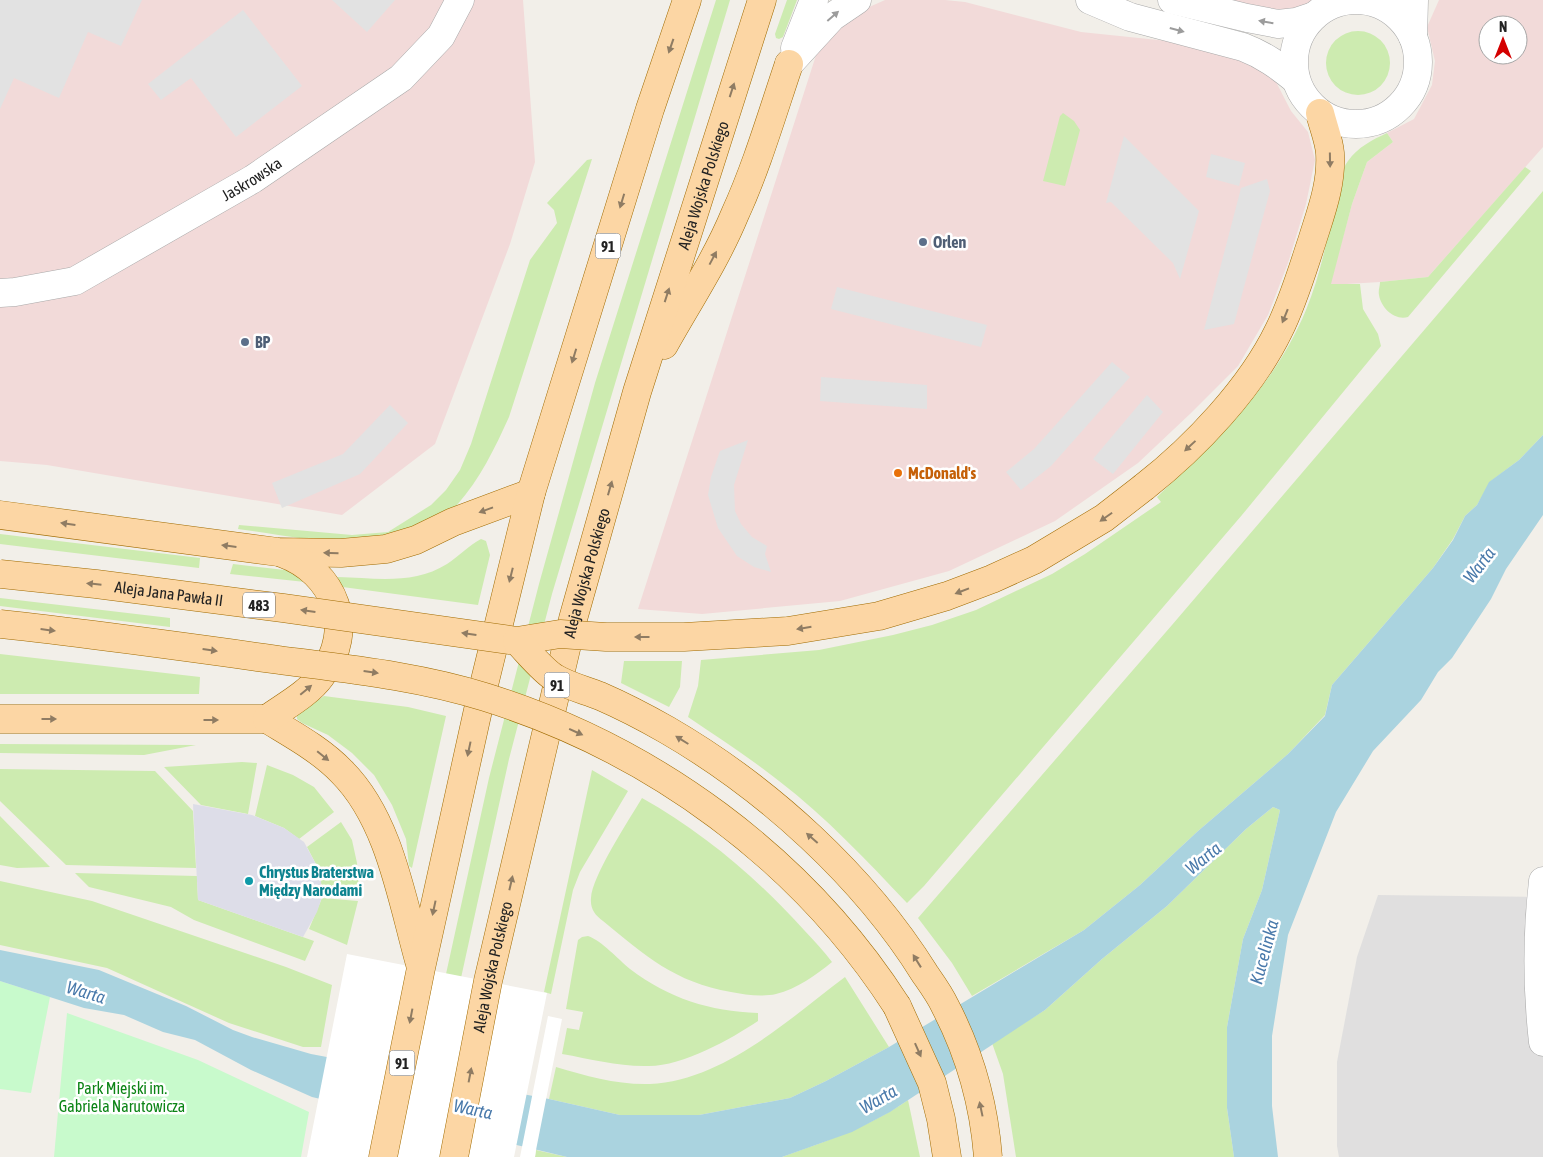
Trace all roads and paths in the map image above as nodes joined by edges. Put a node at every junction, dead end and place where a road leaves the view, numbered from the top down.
1 (460, 0) edge
2 (687, 0) edge
3 (762, 0) edge
4 (814, 0) edge
5 (857, 0) edge
6 (1090, 0) edge
7 (1172, 0) edge
8 (1347, 0) edge
9 (1363, 0) edge
10 (1414, 0) edge
11 (1314, 16) junction
12 (1413, 37) junction
13 (789, 64) junction
14 (1296, 80) junction
15 (1320, 113) junction
16 (0, 293) edge
17 (637, 392) junction
18 (532, 493) junction
19 (0, 515) edge
20 (278, 552) junction
21 (0, 574) edge
22 (0, 624) edge
23 (517, 641) junction
24 (0, 719) edge
25 (267, 719) junction
26 (1543, 880) edge
27 (421, 968) junction
28 (1543, 1042) edge
29 (384, 1157) edge
30 (454, 1157) edge
31 (946, 1157) edge
32 (988, 1157) edge

1 - 16 street, Jaskrowska
2 -> 18 main road, 91
17 -> 3 main road, Aleja Wojska Polskiego / 91
4 - 13 street
13 -> 5 street
6 -> 14 street
11 -> 7 street
8 - 9 street
8 - 11 street
9 - 12 street
10 - 12 street
11 - 14 street
12 - 15 street
17 -> 13 main road
14 - 15 street
15 -> 23 main road, Aleja Jana Pawła II, bridge
30 -> 17 main road, Aleja Wojska Polskiego / 91
18 -> 20 main road
18 -> 27 main road, 91
20 -> 19 main road
25 -> 20 main road
23 -> 21 main road, Aleja Jana Pawła II / 483, bridge
22 -> 31 main road, bridge
32 -> 23 main road, bridge
24 -> 25 main road
25 -> 27 main road
26 - 28 street
27 -> 29 main road, 91

